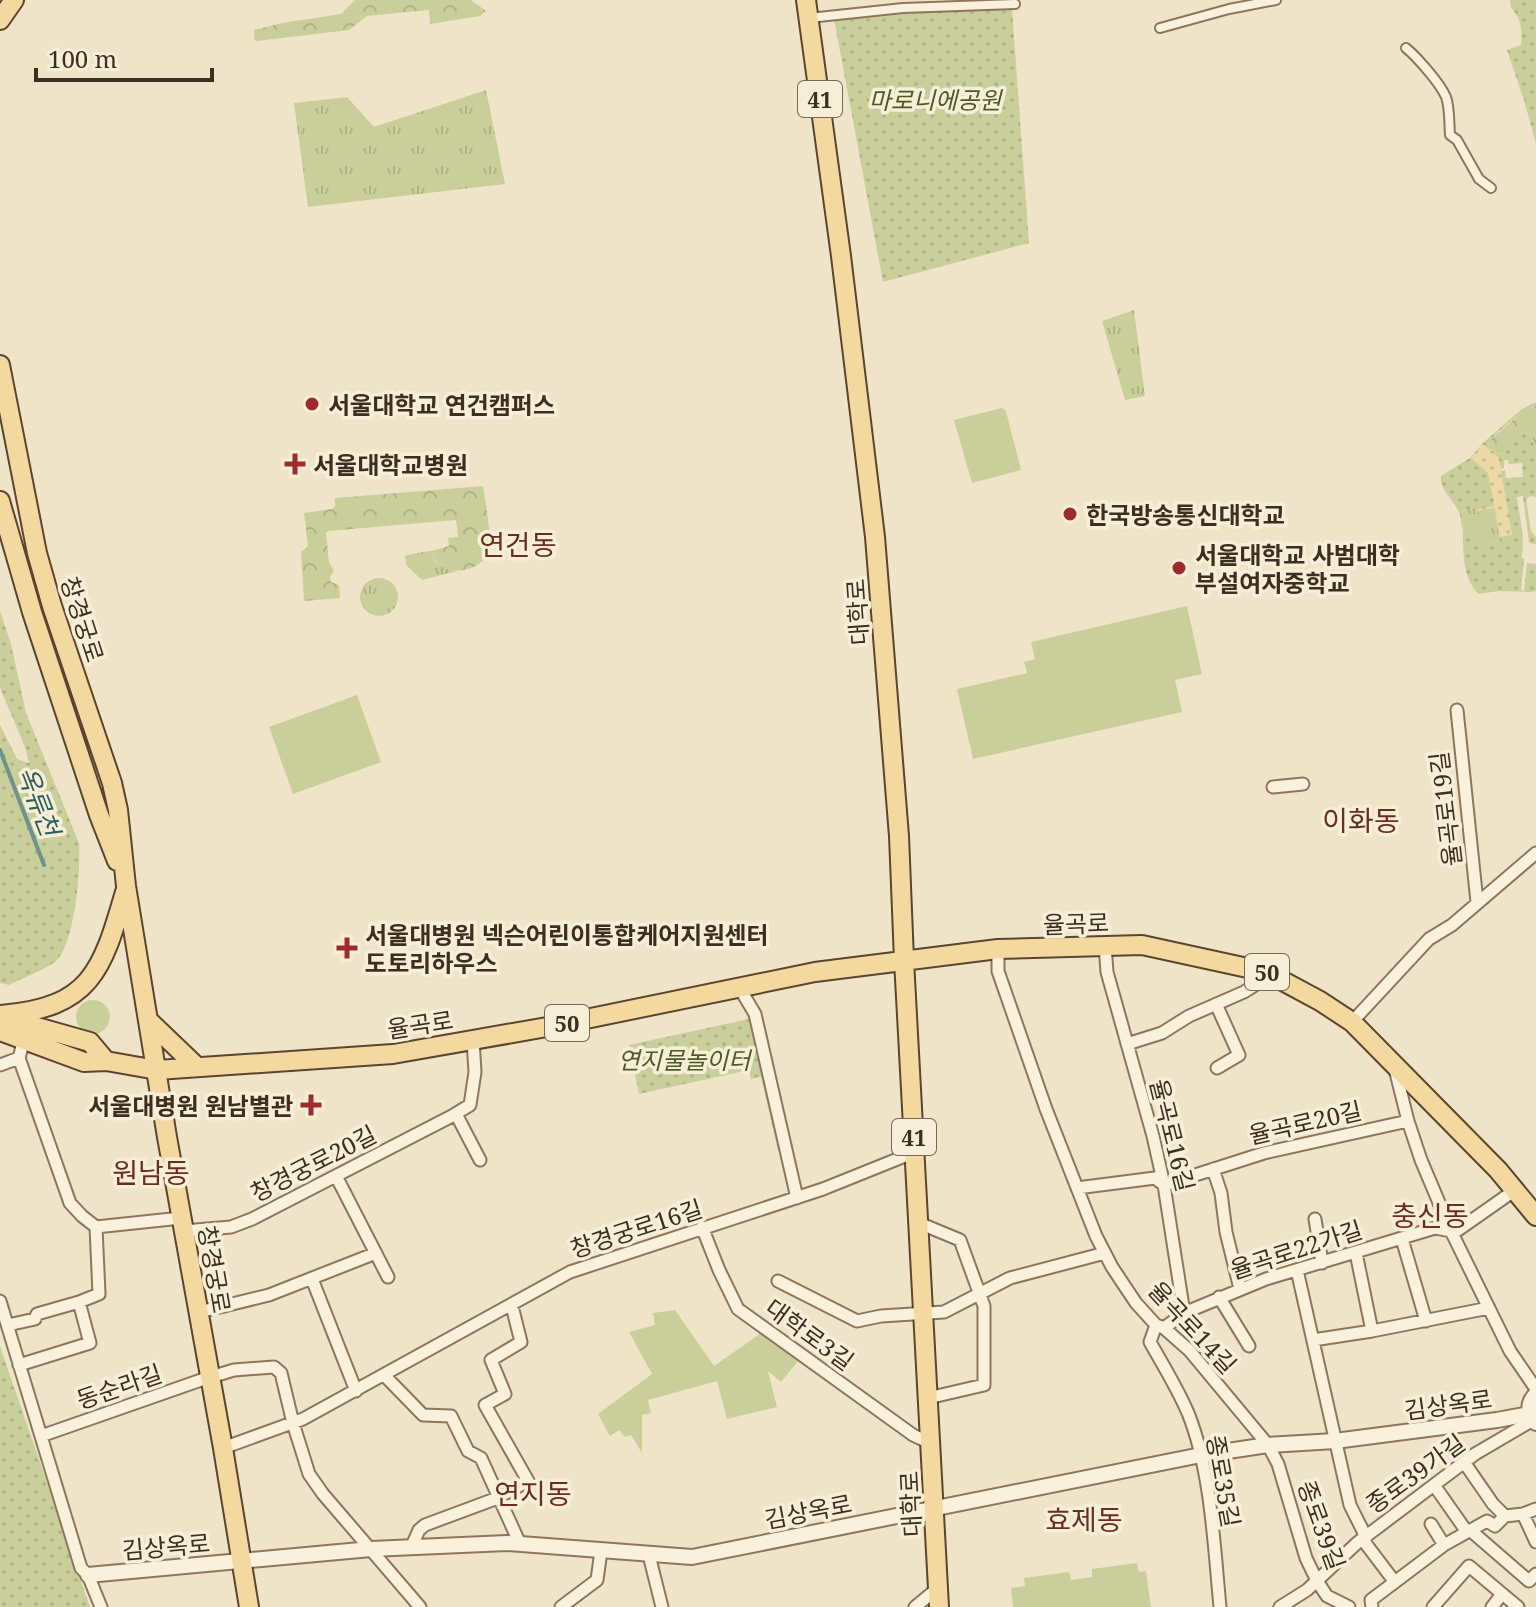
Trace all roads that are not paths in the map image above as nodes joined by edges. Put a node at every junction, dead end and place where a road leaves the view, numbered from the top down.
1 (14, 0) edge
2 (1276, 0) edge
3 (1015, 4) dead end
4 (808, 9) edge
5 (0, 20) edge
6 (1160, 28) dead end
7 (1406, 48) dead end
8 (1491, 188) dead end
9 (0, 365) edge
10 (0, 501) edge
11 (1457, 710) dead end
12 (1303, 784) dead end
13 (1273, 787) dead end
14 (1536, 853) edge
15 (126, 886) junction
16 (1477, 902) junction
17 (1105, 946) junction
18 (998, 949) junction
19 (904, 960) junction
20 (1271, 975) junction
21 (739, 987) junction
22 (1216, 1004) junction
23 (0, 1016) edge
24 (148, 1020) junction
25 (1352, 1022) junction
26 (0, 1031) edge
27 (24, 1039) junction
28 (473, 1040) junction
29 (1127, 1044) junction
30 (19, 1058) junction
31 (106, 1061) junction
32 (1394, 1064) junction
33 (0, 1065) edge
34 (197, 1067) junction
35 (1217, 1068) dead end
36 (157, 1070) junction
37 (456, 1114) junction
38 (1408, 1121) junction
39 (915, 1152) junction
40 (480, 1160) dead end
41 (1213, 1169) junction
42 (336, 1176) junction
43 (1164, 1185) junction
44 (1077, 1188) junction
45 (1515, 1190) junction
46 (797, 1198) junction
47 (1536, 1216) edge
48 (1315, 1219) dead end
49 (919, 1223) junction
50 (183, 1225) junction
51 (96, 1227) junction
52 (702, 1227) junction
53 (1451, 1231) junction
54 (1402, 1239) junction
55 (376, 1253) junction
56 (1105, 1253) junction
57 (1356, 1253) junction
58 (1322, 1263) junction
59 (1297, 1270) junction
60 (388, 1277) dead end
61 (312, 1279) junction
62 (778, 1281) dead end
63 (1240, 1289) junction
64 (980, 1293) junction
65 (1219, 1297) junction
66 (0, 1301) edge
67 (79, 1302) junction
68 (512, 1306) junction
69 (1489, 1308) junction
70 (199, 1312) junction
71 (1184, 1313) junction
72 (924, 1314) junction
73 (1426, 1321) junction
74 (8, 1325) junction
75 (1160, 1327) junction
76 (1372, 1331) junction
77 (1313, 1340) junction
78 (1249, 1346) dead end
79 (19, 1365) junction
80 (384, 1375) junction
81 (211, 1377) junction
82 (356, 1391) junction
83 (1536, 1391) edge
84 (928, 1398) junction
85 (1533, 1419) edge
86 (293, 1423) junction
87 (41, 1436) junction
88 (1335, 1441) junction
89 (930, 1443) junction
90 (1268, 1445) junction
91 (223, 1448) junction
92 (1201, 1455) junction
93 (1464, 1462) junction
94 (1434, 1485) junction
95 (498, 1496) junction
96 (934, 1509) junction
97 (1536, 1509) edge
98 (1523, 1514) junction
99 (1505, 1516) junction
100 (1431, 1524) dead end
101 (1469, 1531) junction
102 (1364, 1538) junction
103 (1536, 1542) edge
104 (520, 1544) junction
105 (1444, 1545) junction
106 (411, 1548) junction
107 (371, 1549) junction
108 (601, 1551) junction
109 (649, 1555) junction
110 (242, 1561) junction
111 (1536, 1574) edge
112 (88, 1575) junction
113 (1317, 1581) junction
114 (1394, 1581) junction
115 (1502, 1594) junction
116 (939, 1598) edge
117 (101, 1607) edge
118 (249, 1607) edge
119 (420, 1607) edge
120 (561, 1607) edge
121 (662, 1607) edge
122 (915, 1607) edge
123 (1220, 1607) edge
124 (1280, 1607) edge
125 (1349, 1607) edge
126 (1372, 1607) edge
127 (1433, 1607) edge
128 (1492, 1607) edge
129 (1518, 1607) edge

1 - 5 main road
2 - 6 street
3 - 4 street
4 - 19 main road, 대학로 / 41
7 - 8 street
9 - 15 main road, 창경궁로
10 - 15 main road, 창경궁로
11 - 16 street, 율곡로19길
12 - 13 street
14 - 16 street, 율곡로19길
15 - 23 main road
15 - 24 main road, 창경궁로
16 - 25 street, 율곡로19길
17 - 18 main road, 율곡로 / 50
17 - 20 main road, 율곡로 / 50
17 - 29 street, 율곡로16길
18 - 19 main road, 율곡로 / 50
18 - 44 street, 율곡로14길
19 - 21 main road, 율곡로 / 50
19 - 39 main road, 대학로 / 41
20 - 22 street
20 - 25 main road, 율곡로 / 50
21 - 28 main road, 율곡로 / 50
21 - 46 street
22 - 29 street
22 - 35 street
23 - 31 main road, 율곡로 / 50
24 - 34 main road
24 - 36 main road, 창경궁로
25 - 32 main road, 율곡로 / 50
26 - 27 main road, 율곡로 / 50
27 - 30 street
27 - 31 main road, 율곡로 / 50
28 - 34 main road, 율곡로 / 50
28 - 37 street
29 - 43 street, 율곡로16길
30 - 33 street
30 - 51 street
31 - 36 main road, 율곡로 / 50
32 - 38 street
32 - 45 main road, 율곡로 / 50
34 - 36 main road, 율곡로 / 50
36 - 50 main road, 창경궁로
37 - 40 street
37 - 42 street, 창경궁로20길
38 - 41 street, 율곡로20길
38 - 53 street
39 - 46 street, 창경궁로16길
39 - 49 main road, 대학로 / 41
41 - 43 street, 율곡로20길
41 - 63 street
42 - 50 street, 창경궁로20길
42 - 55 street
43 - 44 street
43 - 71 street, 율곡로16길
44 - 56 street, 율곡로14길
45 - 47 main road, 율곡로 / 50
45 - 53 street, 율곡로22가길
46 - 52 street, 창경궁로16길
48 - 58 street
49 - 64 street
49 - 72 main road, 대학로 / 41
50 - 51 street, 창경궁로20길
50 - 70 main road, 창경궁로
51 - 67 street
52 - 68 street, 창경궁로16길
52 - 89 street, 대학로3길
53 - 54 street, 율곡로22가길
53 - 69 street
54 - 57 street, 율곡로22가길
54 - 73 street
55 - 60 street
55 - 61 street
56 - 64 street
56 - 75 street, 율곡로14길
57 - 58 street, 율곡로22가길
57 - 76 street
58 - 59 street, 율곡로22가길
59 - 63 street, 율곡로22가길
59 - 77 street, 종로39가길
61 - 70 street
61 - 82 street
62 - 72 street
63 - 65 street, 율곡로22가길
64 - 72 street
64 - 84 street
65 - 71 street, 율곡로22가길
65 - 78 street, 율곡로22가길
66 - 74 street
67 - 74 street
67 - 79 street, 동순라길
68 - 80 street, 창경궁로16길
68 - 95 street
69 - 73 street
69 - 83 street
70 - 81 main road, 창경궁로
71 - 75 street
72 - 84 main road, 대학로 / 41
73 - 76 street
74 - 79 street
75 - 90 street, 율곡로14길
75 - 92 street, 종로35길
76 - 77 street
77 - 88 street, 종로39가길
79 - 87 street
80 - 82 street, 창경궁로16길
80 - 95 street
81 - 86 street
81 - 87 street, 동순라길
81 - 91 main road, 창경궁로
82 - 86 street, 창경궁로16길
83 - 85 street
84 - 89 main road, 대학로 / 41
85 - 88 street, 김상옥로
85 - 93 street, 종로39가길
86 - 91 street, 창경궁로16길
86 - 107 street
87 - 112 street
88 - 90 street, 김상옥로
88 - 102 street, 종로39가길
89 - 96 main road, 대학로 / 41
90 - 92 street, 김상옥로
90 - 113 street, 종로39길
91 - 110 main road, 창경궁로
92 - 96 street, 김상옥로
92 - 123 street, 종로35길
93 - 94 street, 종로39가길
93 - 99 street
94 - 101 street
94 - 102 street, 종로39가길
95 - 104 street
95 - 106 street
96 - 109 street, 김상옥로
96 - 116 main road, 대학로 / 41
97 - 98 street
98 - 99 street
98 - 103 street
99 - 101 street
100 - 105 street
101 - 105 street
101 - 111 street
102 - 113 street, 종로39가길
102 - 114 street, 종로39가길
104 - 106 street, 김상옥로
104 - 108 street, 김상옥로
105 - 114 street
106 - 107 street, 김상옥로
107 - 110 street, 김상옥로
107 - 119 street
108 - 109 street, 김상옥로
108 - 120 street
109 - 121 street
110 - 112 street, 김상옥로
110 - 118 main road, 창경궁로
112 - 117 street
113 - 124 street
113 - 125 street, 종로39길
114 - 126 street
115 - 127 street
115 - 128 street
115 - 129 street
116 - 122 street

